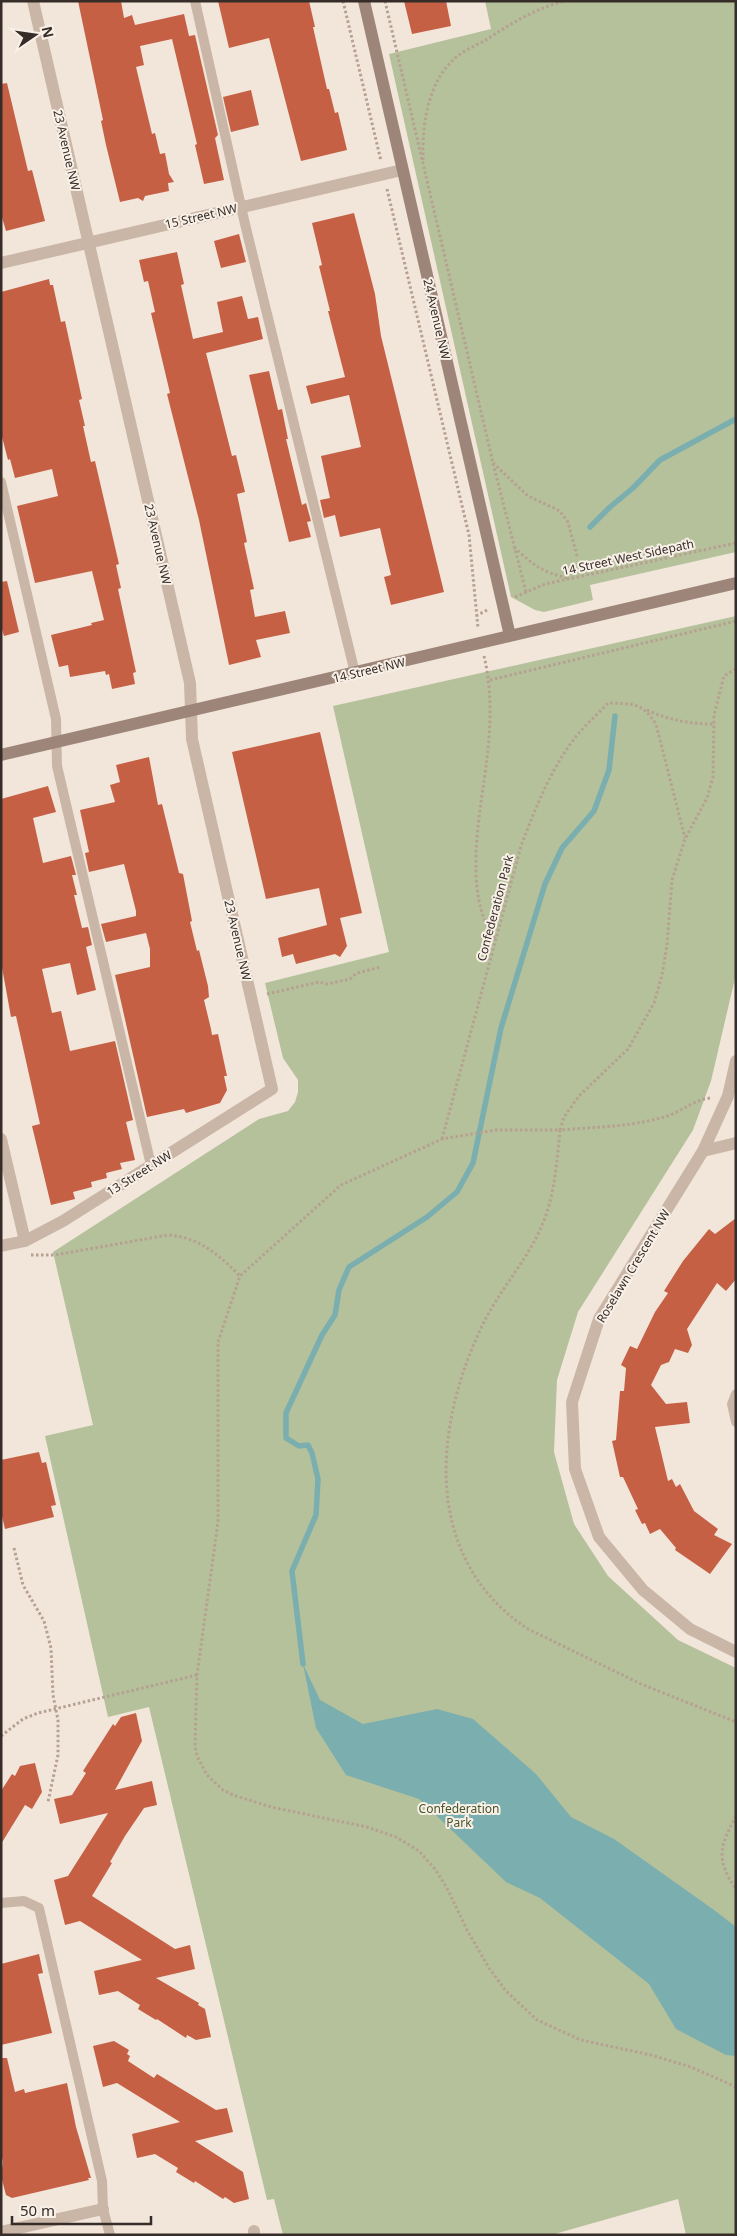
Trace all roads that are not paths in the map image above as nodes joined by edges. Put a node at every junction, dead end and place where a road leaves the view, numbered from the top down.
1 (33, 1) edge
2 (195, 1) edge
3 (364, 1) edge
4 (402, 170) junction
5 (241, 206) junction
6 (88, 242) junction
7 (1, 263) edge
8 (1, 482) edge
9 (736, 583) edge
10 (510, 636) junction
11 (355, 673) junction
12 (192, 711) junction
13 (57, 742) junction
14 (1, 755) edge
15 (736, 1061) edge
16 (272, 1089) joint
17 (1, 1139) edge
18 (736, 1143) edge
19 (703, 1151) junction
20 (151, 1165) junction
21 (25, 1241) junction
22 (1, 1246) edge
23 (736, 1394) edge
24 (736, 1422) edge
25 (736, 1652) edge
26 (1, 1903) edge
27 (103, 2209) junction
28 (1, 2232) edge
29 (110, 2235) edge

1 - 6 street, 23 Avenue NW
2 - 5 lane
3 - 4 main road, 24 Avenue NW
4 - 5 street, 15 Street NW
4 - 10 main road, 24 Avenue NW
5 - 6 street, 15 Street NW
5 - 11 lane
6 - 7 street, 15 Street NW
6 - 12 street, 23 Avenue NW
8 - 13 lane
9 - 10 main road, 14 Street NW
10 - 11 main road, 14 Street NW
11 - 12 main road, 14 Street NW
12 - 13 main road, 14 Street NW
12 - 16 street, 23 Avenue NW
13 - 14 main road, 14 Street NW
13 - 20 lane
15 - 19 street, Roselawn Crescent NW
16 - 20 street, 13 Street NW
17 - 21 street
18 - 19 street
19 - 25 street, Roselawn Crescent NW
20 - 21 street, 13 Street NW
21 - 22 street, 13 Street NW
23 - 24 lane
26 - 27 lane
27 - 28 street
27 - 29 lane

